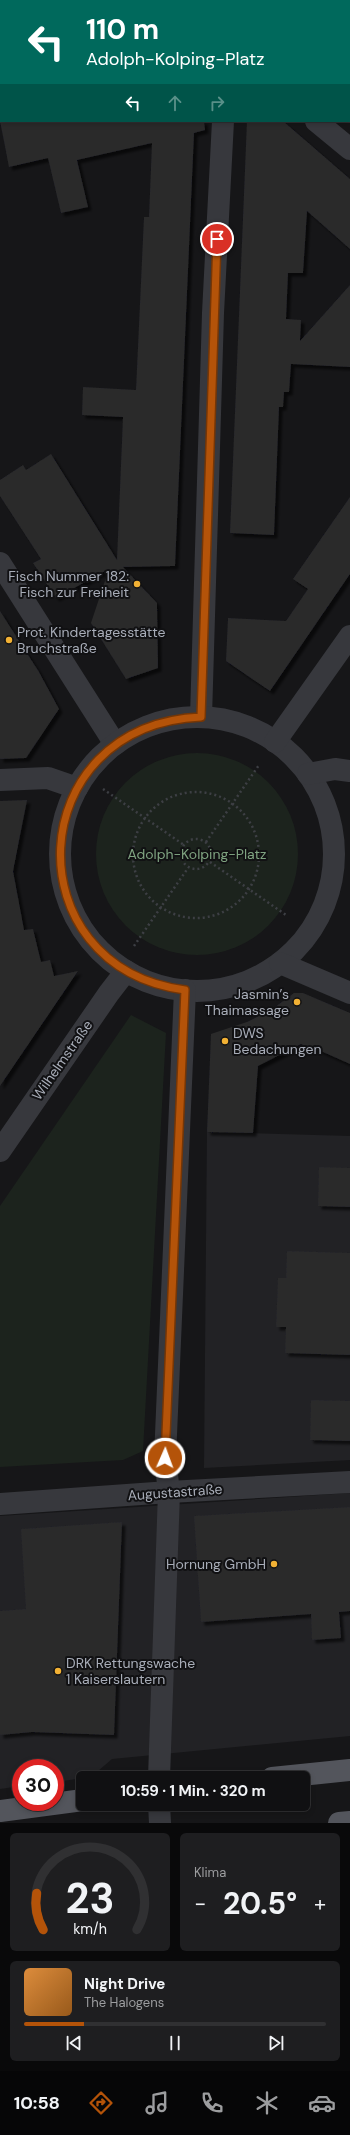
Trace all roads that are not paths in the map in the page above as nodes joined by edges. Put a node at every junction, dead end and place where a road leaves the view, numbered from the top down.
1 (223, 122) edge
2 (317, 122) edge
3 (350, 148) edge
4 (0, 563) edge
5 (350, 636) edge
6 (201, 717) junction
7 (275, 742) junction
8 (115, 744) junction
9 (350, 771) edge
10 (308, 774) junction
11 (0, 780) edge
12 (77, 788) junction
13 (280, 963) junction
14 (126, 971) junction
15 (185, 990) junction
16 (350, 993) edge
17 (0, 1151) edge
18 (350, 1482) edge
19 (169, 1492) junction
20 (0, 1504) edge
21 (350, 1770) edge
22 (159, 1771) edge
23 (310, 1774) edge
24 (76, 1801) edge
25 (0, 1811) edge
26 (159, 1811) edge
27 (350, 1822) edge
28 (160, 1823) edge
29 (339, 1823) edge

1 - 6 street
2 - 3 street
4 - 8 street
5 - 7 street
6 - 7 street
6 - 8 street
7 - 10 street
8 - 12 street
9 - 10 street
10 - 13 street
11 - 12 street
12 - 14 street
13 - 15 street
13 - 16 street
14 - 15 street
14 - 17 street, Wilhelmstraße
15 - 19 street
18 - 19 street, Augustastraße
19 - 20 street, Augustastraße
19 - 22 street
21 - 23 main road
24 - 25 main road
26 - 28 street
27 - 29 main road

